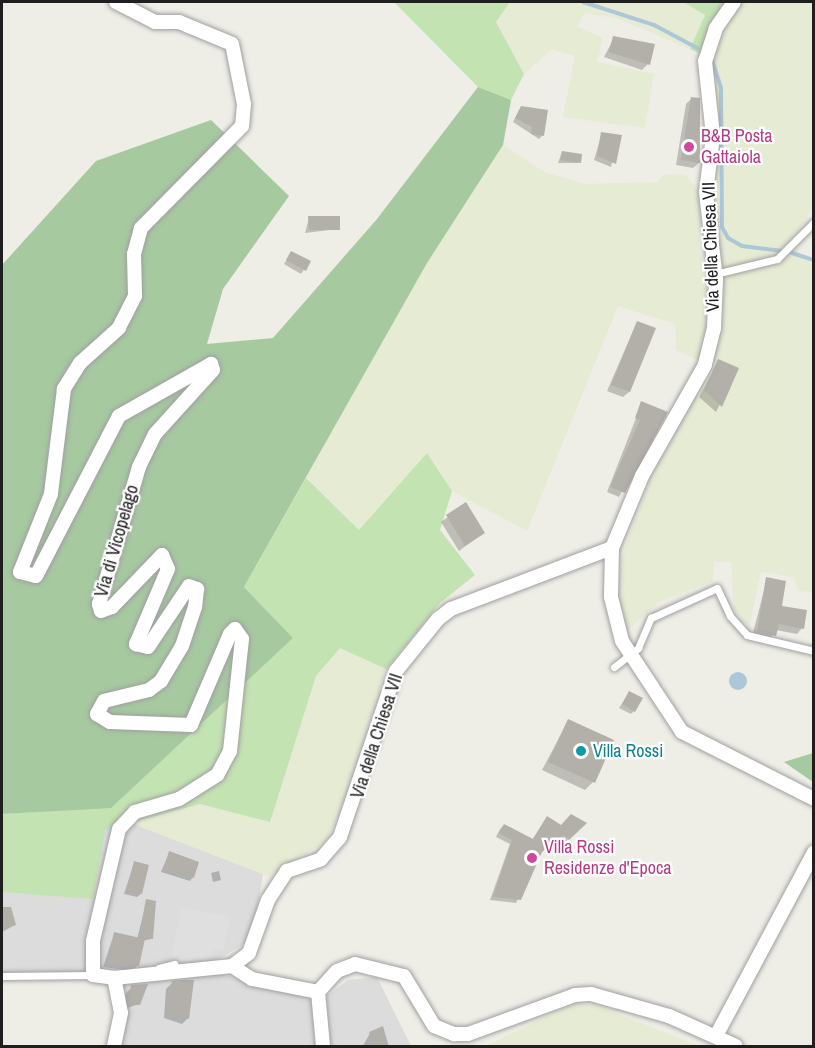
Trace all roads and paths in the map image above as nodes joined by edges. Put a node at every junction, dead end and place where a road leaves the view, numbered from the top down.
1 (116, 2) edge
2 (734, 2) edge
3 (813, 222) edge
4 (714, 274) junction
5 (612, 548) junction
6 (813, 651) edge
7 (629, 654) junction
8 (614, 667) dead end
9 (813, 799) edge
10 (813, 852) edge
11 (174, 964) dead end
12 (232, 966) junction
13 (93, 975) junction
14 (147, 975) junction
15 (2, 976) edge
16 (114, 978) junction
17 (318, 992) junction
18 (717, 1034) junction
19 (114, 1047) edge
20 (323, 1047) edge
21 (736, 1047) edge

1 - 13 street, Via di Vicopelago
2 - 4 street, Via della Chiesa VII
3 - 4 lane
4 - 5 street, Via della Chiesa VII
5 - 7 street, Via della Chiesa VII
5 - 12 street, Via della Chiesa VII
6 - 7 lane
7 - 8 lane
7 - 9 street, Via della Chiesa VII
10 - 18 street
11 - 14 lane
12 - 14 street
12 - 17 street
13 - 15 lane
13 - 16 street
14 - 16 street
16 - 19 street
17 - 18 street
17 - 20 street
18 - 21 street

